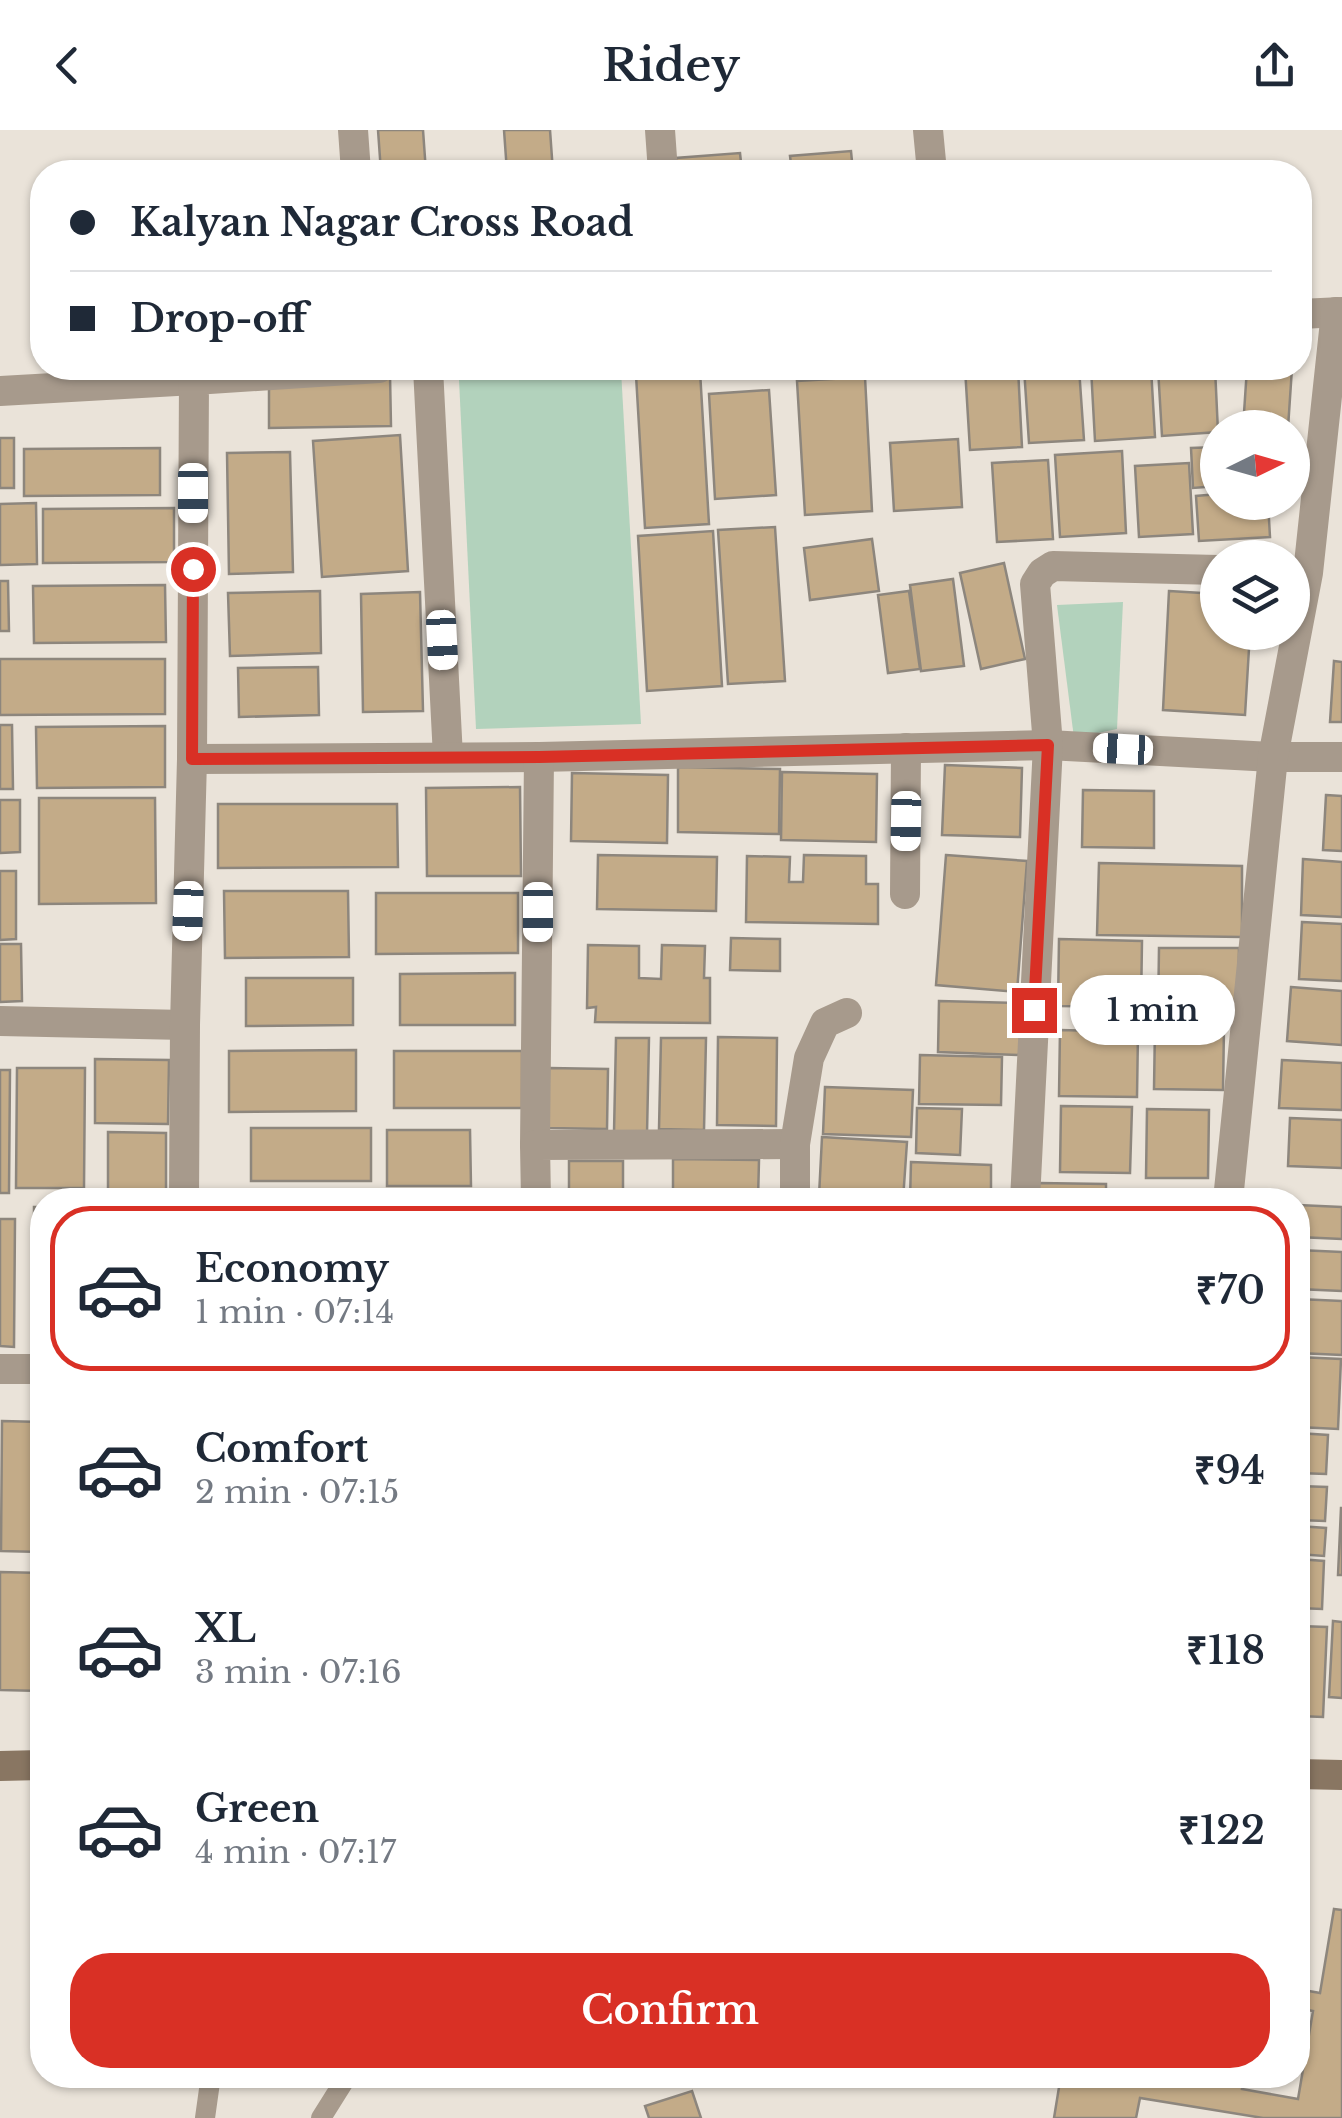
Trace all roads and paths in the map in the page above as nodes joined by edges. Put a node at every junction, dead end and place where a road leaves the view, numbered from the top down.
1 (353, 130) edge
2 (660, 130) edge
3 (928, 130) edge
4 (355, 160) edge
5 (662, 160) edge
6 (931, 160) edge
7 (1339, 312) edge
8 (1312, 313) edge
9 (194, 380) joint
10 (429, 380) edge
11 (0, 391) edge
12 (1305, 540) edge
13 (1200, 570) edge
14 (1289, 650) edge
15 (1048, 745) junction
16 (906, 748) junction
17 (448, 757) junction
18 (539, 757) junction
19 (1342, 757) edge
20 (1274, 758) junction
21 (192, 759) junction
22 (905, 894) dead end
23 (847, 1012) dead end
24 (0, 1022) edge
25 (185, 1025) junction
26 (795, 1144) junction
27 (535, 1145) junction
28 (184, 1188) edge
29 (536, 1188) edge
30 (795, 1188) edge
31 (1025, 1188) edge
32 (1229, 1188) edge
33 (30, 1369) edge
34 (0, 1370) edge
35 (30, 1765) edge
36 (0, 1766) edge
37 (1310, 1775) edge
38 (1342, 1776) edge
39 (208, 2088) edge
40 (340, 2088) edge
41 (205, 2118) edge
42 (321, 2118) edge

1 - 4 street
2 - 5 street
3 - 6 street
7 - 8 street
7 - 12 street
9 - 11 street
9 - 21 street
10 - 17 street
13 - 15 street
14 - 20 street
15 - 16 street
15 - 20 street
15 - 31 street
16 - 18 street
16 - 22 street
17 - 18 street
17 - 21 street
18 - 27 street
19 - 20 street
20 - 32 street
21 - 25 street
23 - 26 street
24 - 25 street
25 - 28 street
26 - 27 street
26 - 30 street
27 - 29 street
33 - 34 street
35 - 36 main road
37 - 38 main road
39 - 41 lane
40 - 42 lane

